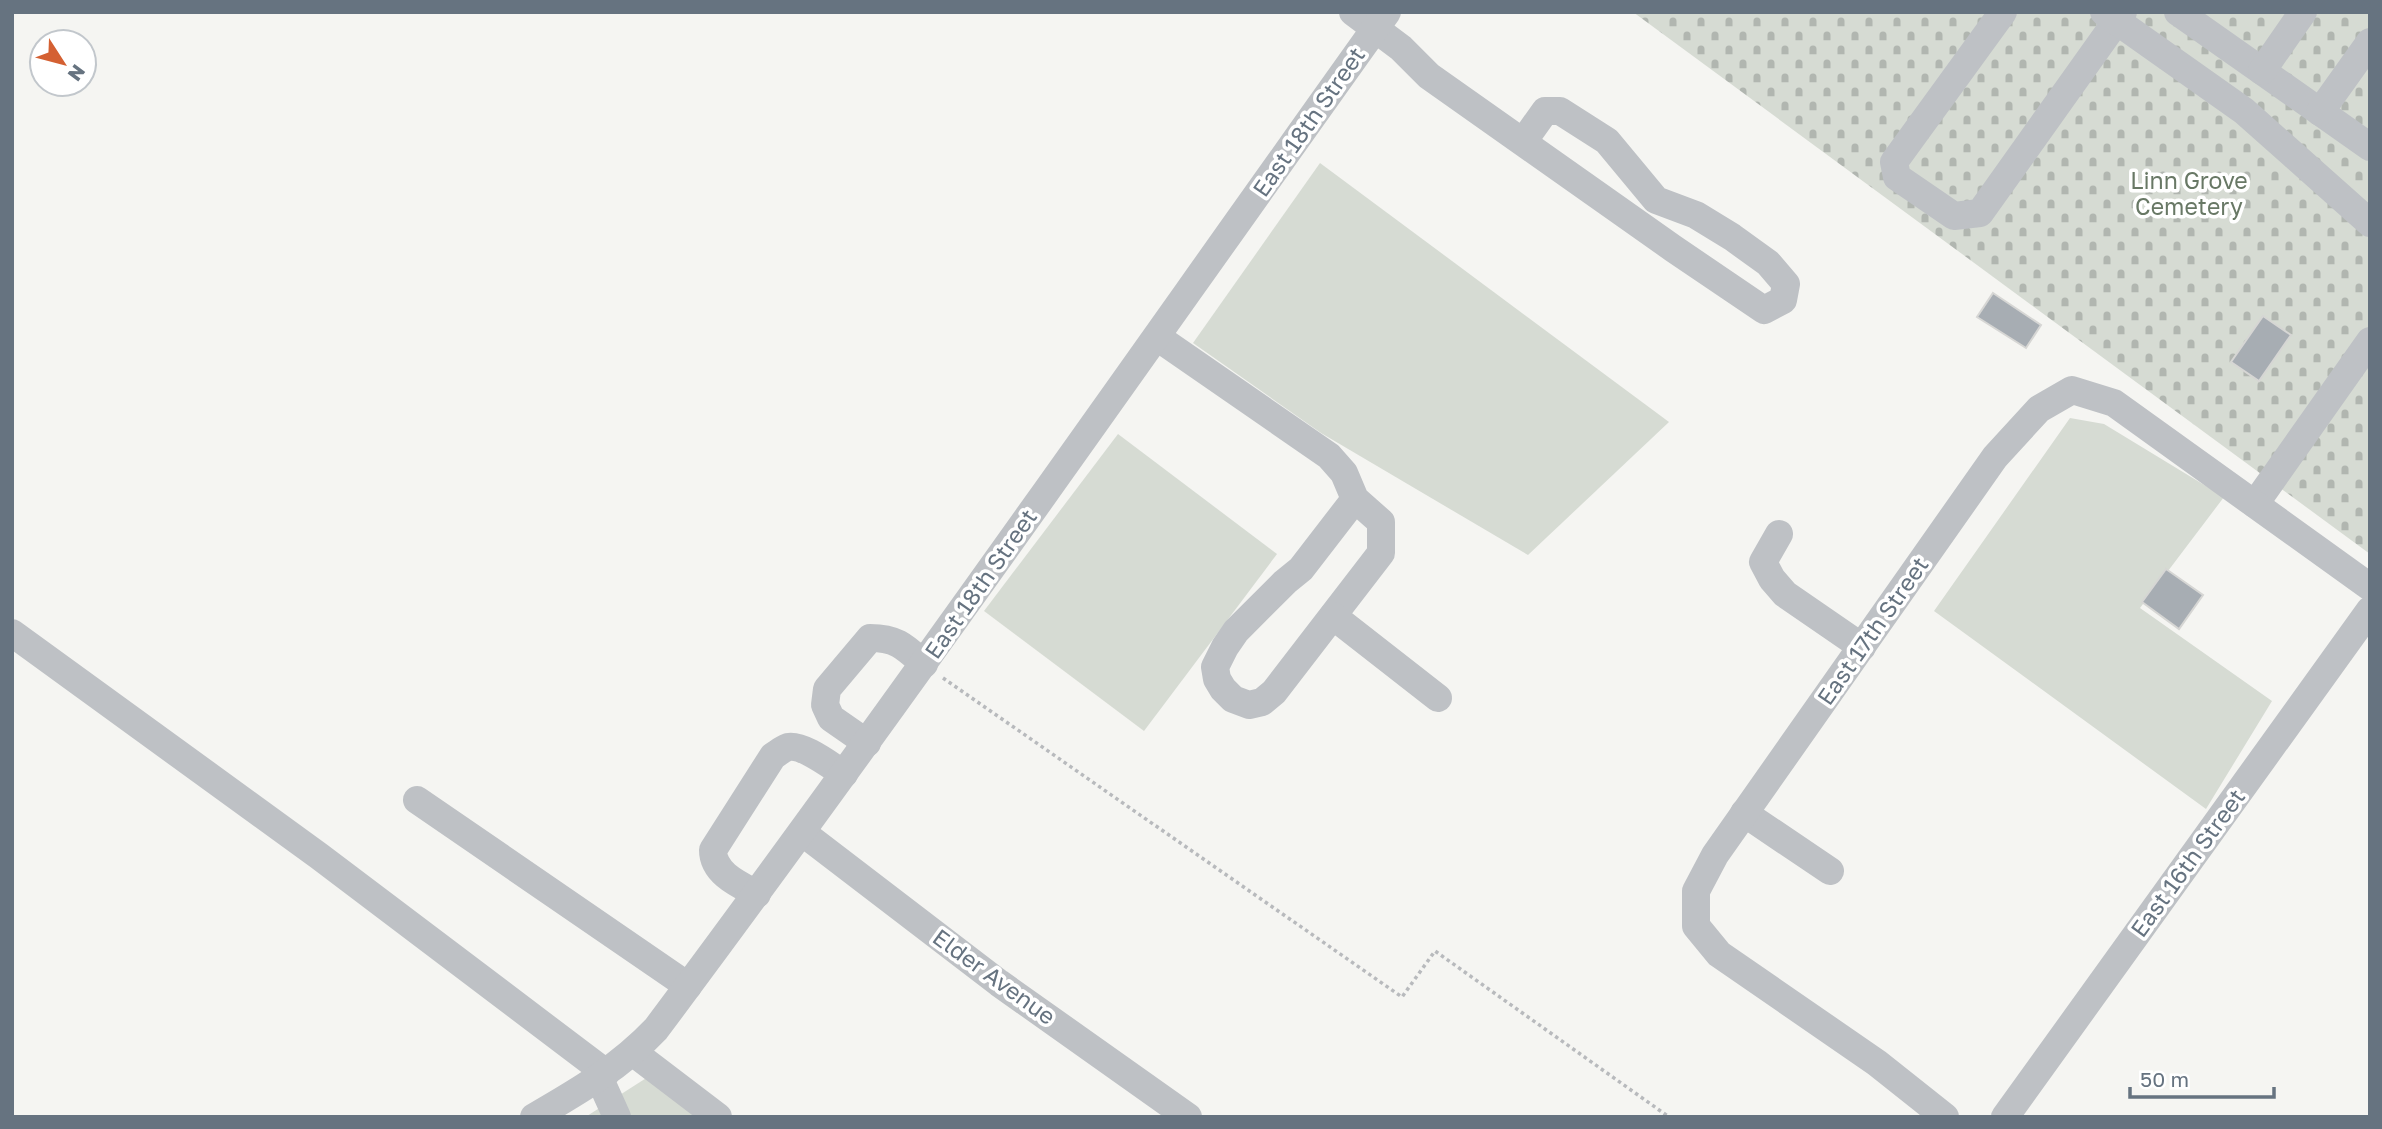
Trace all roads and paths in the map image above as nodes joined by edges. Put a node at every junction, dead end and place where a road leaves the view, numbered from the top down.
1 (1353, 12) edge
2 (2003, 12) edge
3 (2178, 12) edge
4 (2303, 12) edge
5 (2115, 16) edge
6 (1381, 20) edge
7 (2207, 20) edge
8 (2370, 42) edge
9 (2262, 71) junction
10 (2320, 112) junction
11 (1522, 142) junction
12 (2370, 147) edge
13 (2370, 223) edge
14 (1157, 337) junction
15 (2370, 341) edge
16 (1354, 499) junction
17 (2255, 505) junction
18 (1779, 534) dead end
19 (2370, 587) edge
20 (2370, 610) edge
21 (1333, 616) junction
22 (12, 633) edge
23 (1861, 647) junction
24 (924, 664) junction
25 (1438, 698) dead end
26 (867, 743) junction
27 (844, 774) junction
28 (417, 800) dead end
29 (1744, 813) junction
30 (803, 833) junction
31 (1830, 871) dead end
32 (757, 894) junction
33 (688, 986) junction
34 (634, 1053) junction
35 (602, 1075) junction
36 (534, 1117) edge
37 (617, 1117) edge
38 (718, 1117) edge
39 (1188, 1117) edge
40 (1669, 1117) edge
41 (1945, 1117) edge
42 (2006, 1117) edge

1 - 6 street
2 - 5 street
3 - 7 street
4 - 9 street
5 - 13 street
6 - 11 street
6 - 14 street, East 18th Street
7 - 9 street
8 - 10 street
9 - 10 street
10 - 12 street
11 - 11 street
14 - 16 street
14 - 24 street, East 18th Street
15 - 17 street
16 - 21 street
16 - 21 street
17 - 19 street, East 17th Street
17 - 23 street, East 17th Street
18 - 23 street
20 - 42 street, East 16th Street
21 - 25 street
22 - 35 street
23 - 29 street, East 17th Street
24 - 26 street, East 18th Street
24 - 26 street
24 - 40 path
26 - 27 street, East 18th Street
27 - 30 street, East 18th Street
27 - 32 street
28 - 33 street
29 - 31 street
29 - 41 street, East 17th Street
30 - 32 street, East 18th Street
30 - 39 street, Elder Avenue
32 - 33 street, East 18th Street
33 - 34 street, East 18th Street
34 - 35 street, East 18th Street
34 - 38 street
35 - 36 street, East 18th Street
35 - 37 street

